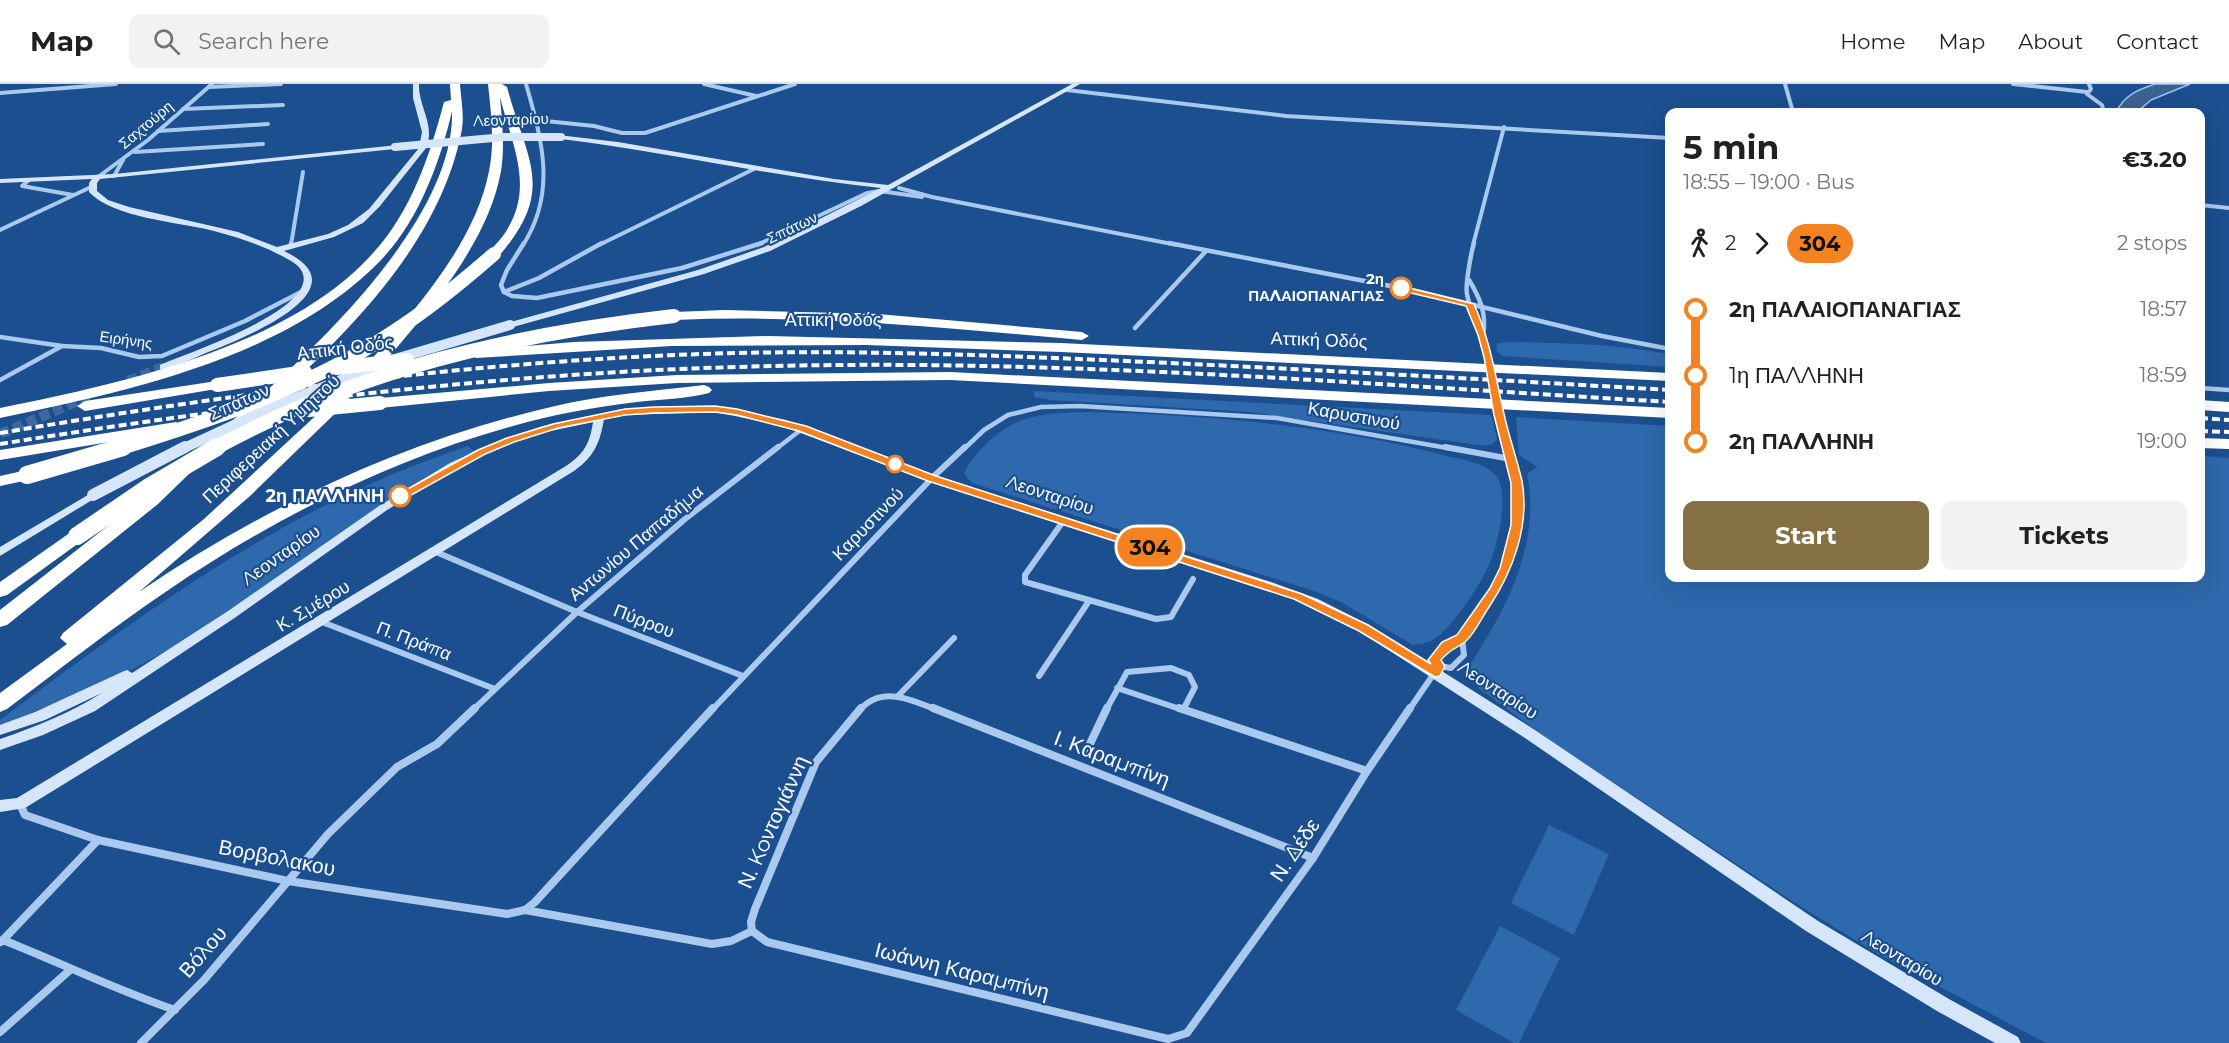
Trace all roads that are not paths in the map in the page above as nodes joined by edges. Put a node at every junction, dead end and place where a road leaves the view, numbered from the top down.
1 (38, 84) edge
2 (116, 84) edge
3 (281, 84) edge
4 (416, 84) edge
5 (455, 84) edge
6 (493, 84) edge
7 (502, 84) edge
8 (526, 84) edge
9 (704, 84) edge
10 (795, 84) edge
11 (1077, 84) edge
12 (1785, 84) edge
13 (2013, 84) edge
14 (2090, 84) edge
15 (210, 86) edge
16 (30, 91) junction
17 (1063, 92) junction
18 (2087, 92) junction
19 (0, 93) edge
20 (757, 97) junction
21 (283, 105) dead end
22 (1792, 108) edge
23 (2103, 108) edge
24 (183, 109) junction
25 (536, 120) junction
26 (268, 124) dead end
27 (1504, 127) junction
28 (158, 131) junction
29 (1665, 138) edge
30 (263, 144) dead end
31 (134, 152) junction
32 (123, 160) junction
33 (756, 168) junction
34 (303, 172) dead end
35 (114, 176) junction
36 (98, 177) junction
37 (29, 180) junction
38 (0, 181) edge
39 (91, 187) junction
40 (890, 190) junction
41 (74, 195) junction
42 (932, 197) junction
43 (2205, 206) edge
44 (2229, 208) edge
45 (0, 230) edge
46 (291, 246) junction
47 (277, 250) junction
48 (1206, 251) junction
49 (1469, 280) junction
50 (306, 289) junction
51 (504, 292) junction
52 (1470, 304) junction
53 (1483, 308) junction
54 (1135, 328) dead end
55 (1483, 335) junction
56 (0, 337) edge
57 (62, 346) junction
58 (1665, 348) edge
59 (1489, 357) tunnel mouth
60 (1420, 363) junction
61 (164, 366) tunnel mouth
62 (1665, 377) edge
63 (0, 380) edge
64 (1114, 384) junction
65 (2205, 388) edge
66 (2229, 390) edge
67 (2205, 405) edge
68 (2229, 407) edge
69 (0, 413) edge
70 (1665, 413) edge
71 (1499, 415) tunnel mouth
72 (599, 417) junction
73 (0, 421) edge
74 (802, 429) junction
75 (2205, 443) edge
76 (2229, 444) edge
77 (0, 455) edge
78 (1511, 459) junction
79 (932, 478) junction
80 (0, 481) edge
81 (1064, 520) junction
82 (0, 552) edge
83 (436, 552) junction
84 (1193, 579) dead end
85 (0, 591) edge
86 (1089, 601) junction
87 (578, 612) junction
88 (0, 620) edge
89 (322, 622) junction
90 (954, 638) dead end
91 (1462, 638) junction
92 (1437, 670) junction
93 (743, 676) junction
94 (1039, 676) dead end
95 (1117, 688) junction
96 (495, 689) junction
97 (0, 693) edge
98 (898, 696) junction
99 (88, 700) junction
100 (0, 704) edge
101 (1182, 710) junction
102 (0, 730) edge
103 (0, 745) edge
104 (1087, 750) dead end
105 (1367, 771) junction
106 (20, 804) junction
107 (0, 806) edge
108 (98, 840) junction
109 (1313, 858) junction
110 (288, 881) junction
111 (525, 910) junction
112 (752, 932) junction
113 (1, 941) edge
114 (70, 970) junction
115 (175, 1010) junction
116 (0, 1032) edge
117 (1168, 1039) joint
118 (141, 1043) edge
119 (2012, 1043) edge

1 - 16 street
2 - 16 street
3 - 15 street
4 - 46 street
5 - 69 highway
5 - 88 highway, Περιφερειακή Υμηττού
6 - 97 highway, Περιφερειακή Υμηττού
7 - 80 highway, bridge
8 - 25 street
9 - 20 street
10 - 20 street
11 - 17 street, Σπάτων
12 - 22 street
13 - 18 street
14 - 18 street
15 - 24 street, Σαχτούρη
16 - 19 street
17 - 27 street
17 - 40 street, Σπάτων
18 - 23 street
20 - 25 street
21 - 24 street
24 - 28 street, Σαχτούρη
25 - 51 street
26 - 28 street
27 - 29 street
27 - 49 street
28 - 31 street, Σαχτούρη
30 - 31 street
31 - 32 street, Σαχτούρη
32 - 35 street, Σαχτούρη
32 - 36 street, Σαχτούρη
33 - 35 street, Λεονταρίου, bridge
33 - 40 street, Λεονταρίου
33 - 51 street
34 - 46 street
35 - 36 street, Λεονταρίου
35 - 39 street, Λεονταρίου
36 - 37 street, Λεονταρίου
36 - 39 street
37 - 38 street, Λεονταρίου
37 - 41 street
39 - 41 street
39 - 47 street
40 - 42 street
40 - 42 street
40 - 51 street
40 - 82 street, Σπάτων, bridge
41 - 45 street
42 - 48 street
43 - 44 street
46 - 47 street
47 - 50 street
48 - 52 street
48 - 54 street
49 - 52 street
49 - 53 street
50 - 57 street, Ειρήνης
50 - 61 street
52 - 53 street
52 - 55 street
53 - 55 street
53 - 58 street
55 - 59 street
56 - 57 street, Ειρήνης
57 - 63 street
60 - 62 highway, Αττική Οδός
60 - 73 highway, Αττική Οδός, bridge
60 - 85 highway, bridge
64 - 70 highway
64 - 77 highway, bridge
64 - 100 highway
65 - 66 street
67 - 68 highway
71 - 78 street, Ν. Δέδε
72 - 74 street, Λεονταρίου
72 - 83 street, Κ. Σμέρου
72 - 99 street, Λεονταρίου
74 - 79 street, Λεονταρίου
74 - 87 street, Αντωνίου Παπαδήμα
75 - 76 highway
78 - 79 street, Καρυστινού
78 - 91 street, Ν. Δέδε
79 - 81 street, Λεονταρίου
79 - 93 street, Καρυστινού
81 - 86 street
81 - 92 street, Λεονταρίου
83 - 87 street, Πύρρου
83 - 89 street, Κ. Σμέρου
84 - 86 street
86 - 94 street
87 - 93 street, Πύρρου
87 - 96 street, Αντωνίου Παπαδήμα
89 - 96 street, Π. Πράπα
89 - 106 street, Κ. Σμέρου
90 - 98 street
91 - 92 street, Ν. Δέδε
91 - 92 street, Ν. Δέδε
92 - 105 street, Ν. Δέδε
92 - 119 street, Λεονταρίου
93 - 111 street, Καρυστινού
95 - 101 street
95 - 101 street
95 - 104 street
96 - 110 street, Αντωνίου Παπαδήμα
98 - 109 street, Ι. Καραμπίνη
98 - 112 street, Ν. Koντογιάννη
99 - 102 street, Λεονταρίου
99 - 103 street, Λεονταρίου
101 - 105 street
105 - 109 street, Ν. Δέδε
106 - 107 street
106 - 108 street, Βορβολακου
108 - 110 street, Βορβολακου
108 - 113 street
109 - 117 street, Ν. Δέδε
110 - 111 street, Βορβολακου
110 - 115 street, Βόλου
111 - 112 street, Βορβολακου
112 - 117 street, Ιωάννη Καραμπίνη
113 - 114 street
114 - 115 street
114 - 116 street
115 - 118 street, Βόλου

